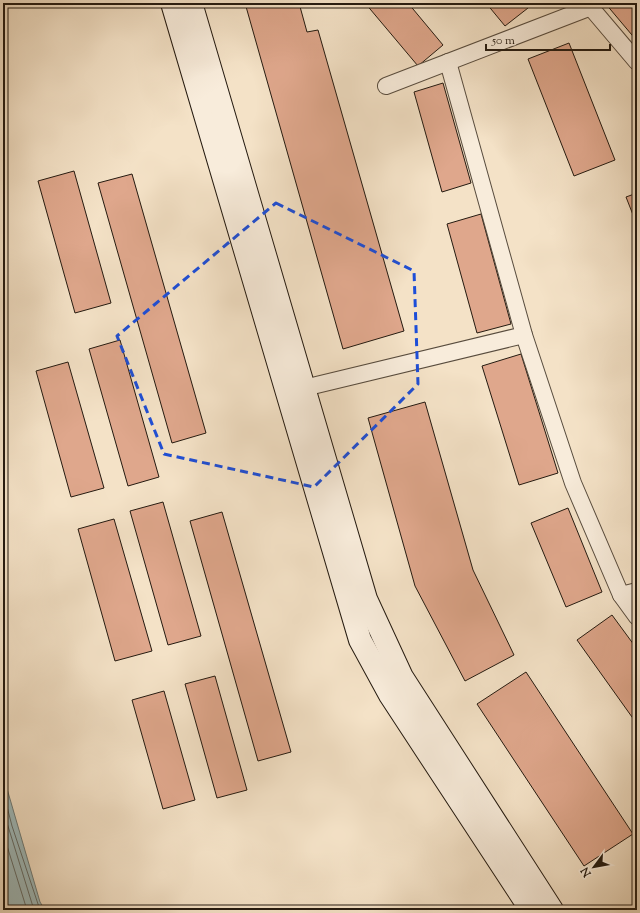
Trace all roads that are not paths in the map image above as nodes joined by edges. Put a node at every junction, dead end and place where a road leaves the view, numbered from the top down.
1 (172, 3) edge
2 (191, 3) edge
3 (589, 5) edge
4 (448, 62) junction
5 (637, 62) edge
6 (386, 86) dead end
7 (524, 336) junction
8 (304, 388) junction
9 (637, 591) edge
10 (621, 595) junction
11 (637, 617) edge
12 (531, 910) edge
13 (552, 910) edge

1 - 12 main road
2 - 8 main road
3 - 4 street
3 - 5 street
4 - 6 street
4 - 7 street
7 - 8 street
7 - 10 street
8 - 13 main road
9 - 10 street
10 - 11 street

